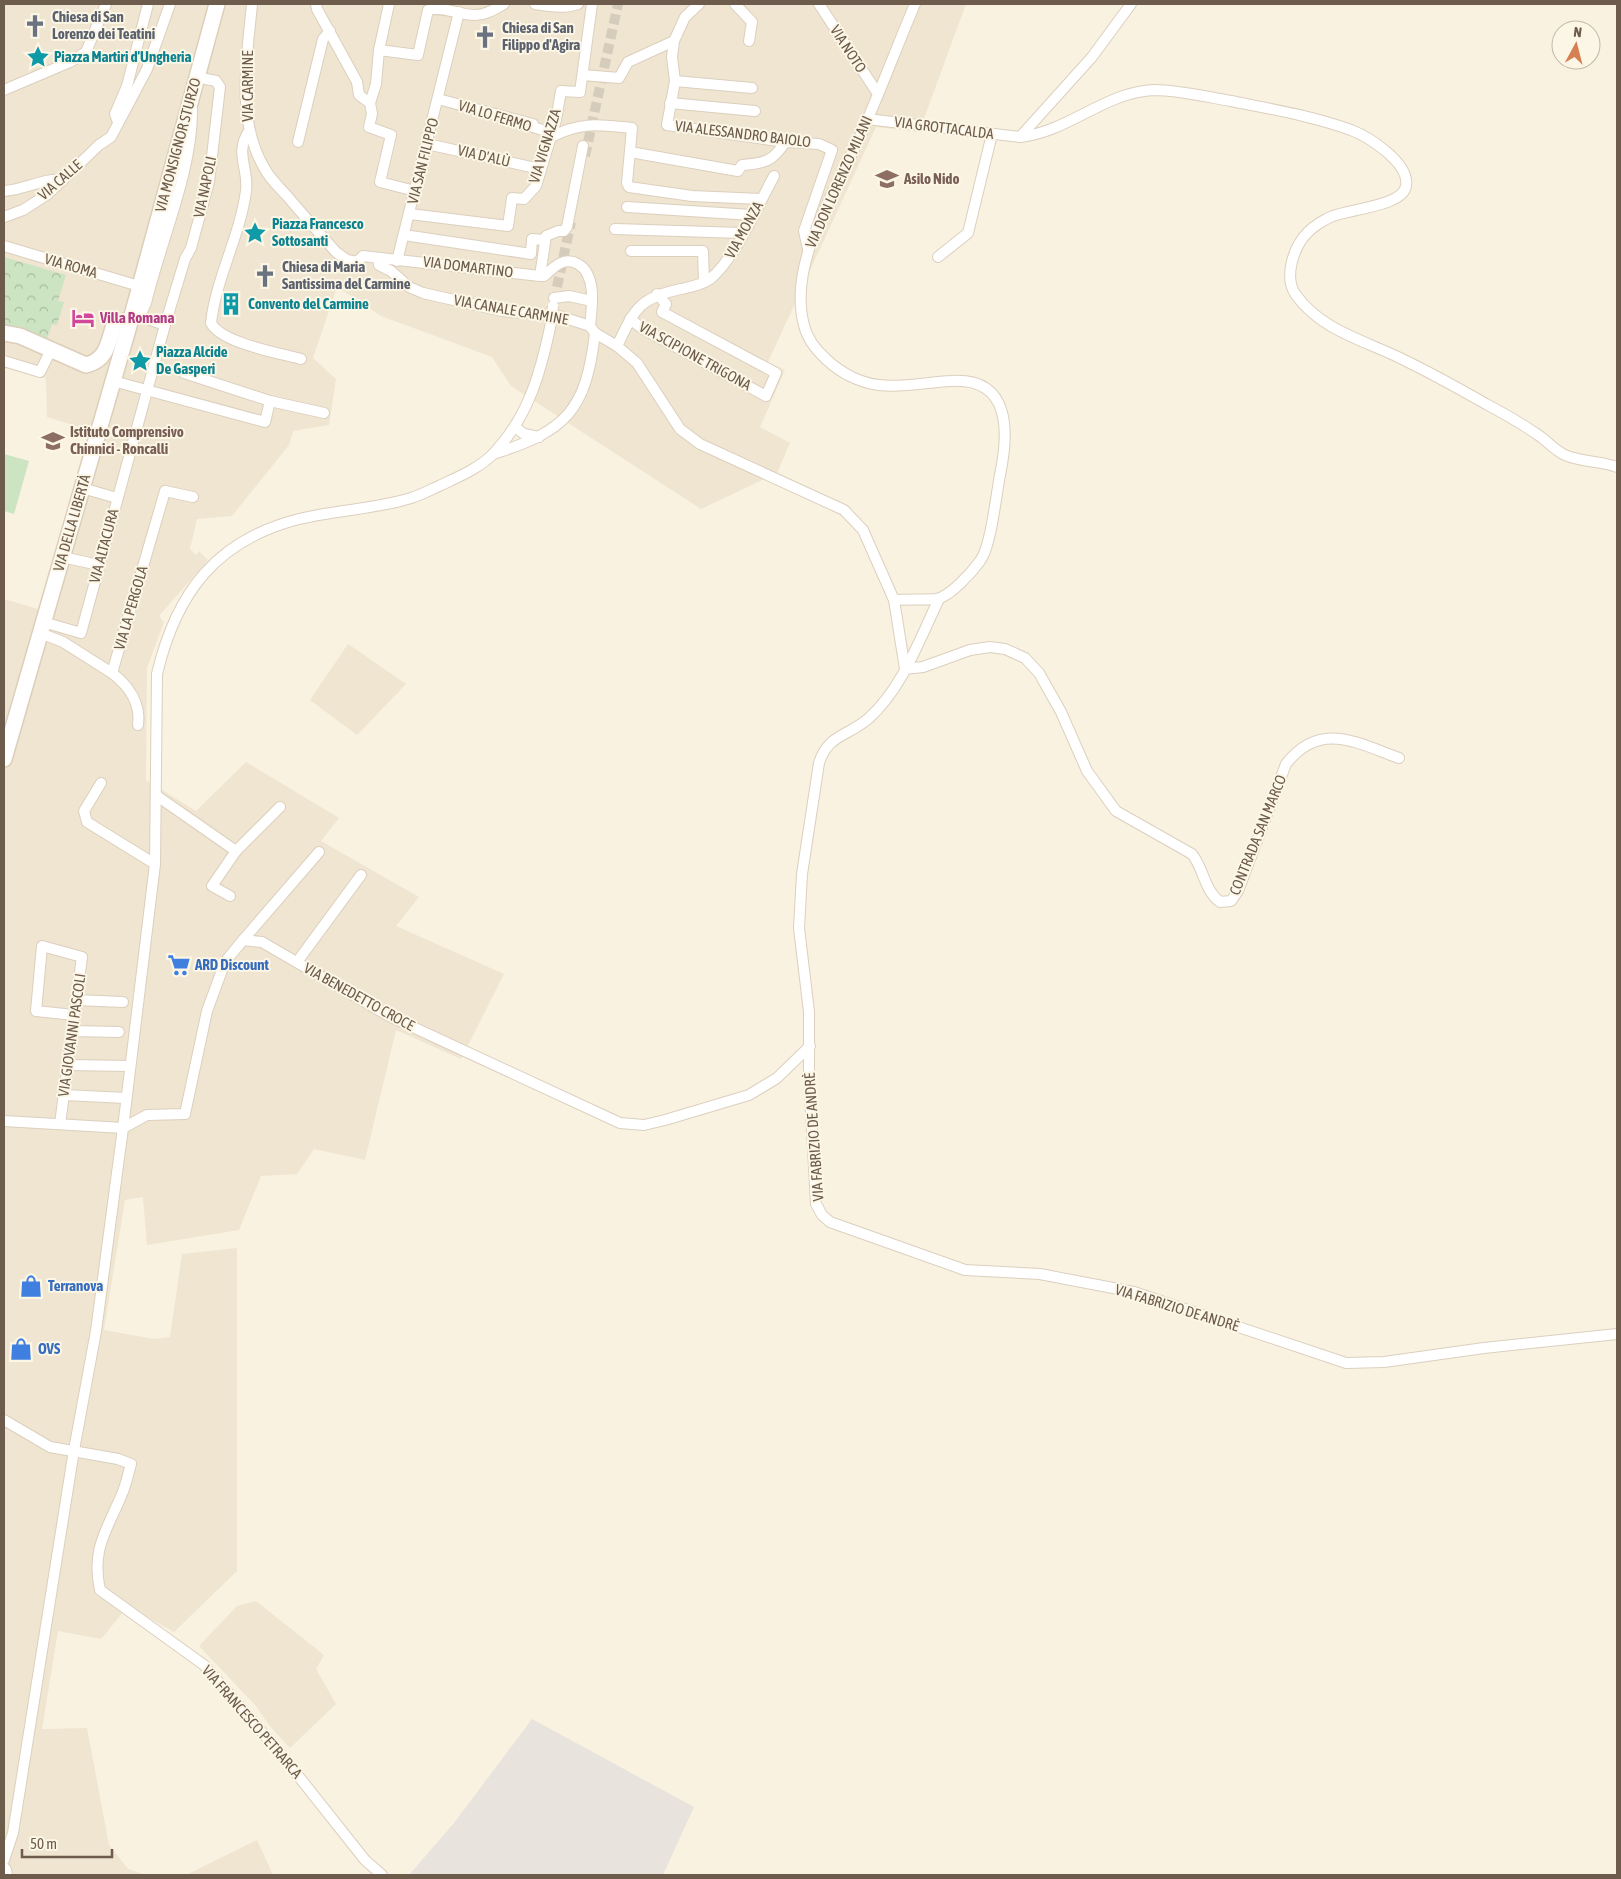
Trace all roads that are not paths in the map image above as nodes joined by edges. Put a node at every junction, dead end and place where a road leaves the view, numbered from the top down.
1 (106, 4) edge
2 (148, 4) edge
3 (170, 4) edge
4 (217, 4) edge
5 (252, 4) edge
6 (316, 4) edge
7 (389, 4) edge
8 (504, 4) edge
9 (535, 4) edge
10 (578, 4) edge
11 (592, 4) edge
12 (699, 4) edge
13 (735, 4) edge
14 (819, 4) edge
15 (915, 4) edge
16 (1131, 4) edge
17 (552, 5) edge
18 (459, 12) junction
19 (330, 32) junction
20 (674, 41) junction
21 (749, 41) dead end
22 (379, 50) junction
23 (583, 75) junction
24 (196, 77) junction
25 (675, 81) junction
26 (752, 88) dead end
27 (4, 90) edge
28 (878, 94) junction
29 (192, 95) junction
30 (438, 99) junction
31 (370, 103) junction
32 (670, 103) junction
33 (755, 111) dead end
34 (867, 119) junction
35 (118, 122) junction
36 (249, 131) junction
37 (992, 134) junction
38 (551, 135) junction
39 (1020, 137) junction
40 (298, 142) dead end
41 (785, 142) junction
42 (427, 144) junction
43 (583, 146) tunnel mouth
44 (630, 152) junction
45 (540, 169) junction
46 (774, 176) dead end
47 (62, 180) junction
48 (4, 191) edge
49 (415, 191) junction
50 (761, 199) junction
51 (627, 207) dead end
52 (410, 214) junction
53 (752, 215) junction
54 (4, 217) edge
55 (615, 229) dead end
56 (742, 233) junction
57 (404, 236) junction
58 (544, 240) junction
59 (4, 246) edge
60 (808, 249) junction
61 (631, 251) dead end
62 (938, 257) dead end
63 (378, 258) junction
64 (397, 261) junction
65 (540, 276) junction
66 (704, 282) junction
67 (139, 286) junction
68 (557, 287) tunnel mouth
69 (657, 294) junction
70 (592, 301) junction
71 (554, 302) junction
72 (169, 310) joint
73 (135, 316) junction
74 (630, 319) junction
75 (165, 325) junction
76 (593, 329) junction
77 (4, 333) edge
78 (617, 346) junction
79 (51, 350) junction
80 (301, 359) dead end
81 (4, 361) edge
82 (184, 373) dead end
83 (113, 381) junction
84 (150, 391) junction
85 (270, 401) junction
86 (324, 413) dead end
87 (515, 427) junction
88 (538, 437) junction
89 (493, 454) junction
90 (1617, 467) edge
91 (82, 488) junction
92 (193, 497) dead end
93 (117, 498) junction
94 (62, 557) junction
95 (99, 565) junction
96 (939, 599) junction
97 (894, 600) junction
98 (42, 628) junction
99 (905, 669) junction
100 (112, 673) junction
101 (138, 725) dead end
102 (1399, 758) dead end
103 (4, 759) edge
104 (101, 784) dead end
105 (157, 796) junction
106 (280, 807) dead end
107 (236, 851) junction
108 (319, 852) dead end
109 (155, 864) junction
110 (361, 875) dead end
111 (230, 896) dead end
112 (243, 940) junction
113 (296, 962) junction
114 (76, 1000) junction
115 (123, 1002) dead end
116 (74, 1015) junction
117 (72, 1031) junction
118 (119, 1032) dead end
119 (810, 1046) junction
120 (68, 1065) junction
121 (130, 1066) junction
122 (64, 1095) junction
123 (126, 1098) junction
124 (4, 1121) edge
125 (60, 1124) junction
126 (123, 1128) junction
127 (1617, 1334) edge
128 (4, 1420) edge
129 (74, 1450) junction
130 (4, 1860) edge
131 (4, 1870) edge
132 (5, 1875) edge
133 (382, 1875) edge

1 - 27 street
2 - 35 street
3 - 35 street
4 - 24 main road, VIA MONSIGNOR STURZO
5 - 36 street, VIA CARMINE
6 - 19 street
7 - 22 street
8 - 18 street
9 - 17 street
10 - 17 street
11 - 23 street
12 - 20 street
13 - 21 street
14 - 28 street, VIA NOTO
15 - 28 street, VIA DON LORENZO MILANI
16 - 39 street
18 - 22 street
18 - 30 street, VIA SAN FILIPPO
19 - 31 street
19 - 40 street
20 - 23 street
20 - 25 street
22 - 31 street
23 - 38 street, VIA VIGNAZZA
24 - 29 main road, VIA MONSIGNOR STURZO
24 - 72 street, VIA NAPOLI
25 - 26 street
25 - 32 street
28 - 34 street, VIA DON LORENZO MILANI
29 - 67 main road, VIA MONSIGNOR STURZO
29 - 73 street
30 - 38 street, VIA LO FERMO
30 - 42 street, VIA SAN FILIPPO
31 - 49 street
32 - 33 street
32 - 41 street, VIA ALESSANDRO BAIOLO
34 - 37 street, VIA GROTTACALDA
34 - 60 street, VIA DON LORENZO MILANI
35 - 47 street, VIA CALLE
36 - 63 street, VIA CARMINE
36 - 80 street
37 - 39 street, VIA GROTTACALDA
37 - 62 street
38 - 44 street
38 - 45 street, VIA VIGNAZZA
39 - 90 street, VIA GROTTACALDA
41 - 44 street
41 - 60 street, VIA ALESSANDRO BAIOLO
42 - 45 street, VIA D'ALÙ
42 - 49 street, VIA SAN FILIPPO
43 - 58 street
44 - 50 street
45 - 52 street, VIA VIGNAZZA
46 - 50 street, VIA MONZA
47 - 48 street
47 - 54 street, VIA CALLE
49 - 52 street, VIA SAN FILIPPO
50 - 53 street, VIA MONZA
51 - 53 street
52 - 57 street, VIA SAN FILIPPO
53 - 56 street, VIA MONZA
55 - 56 street
56 - 66 street, VIA MONZA
57 - 58 street
57 - 64 street, VIA SAN FILIPPO
58 - 65 street
59 - 67 street, VIA ROMA
60 - 96 street, VIA DON LORENZO MILANI
61 - 66 street
63 - 64 street, VIA CARMINE
63 - 76 street, VIA CANALE CARMINE
64 - 65 street, VIA DOMARTINO
65 - 70 street
66 - 69 street, VIA MONZA
67 - 73 main road, VIA DELLA LIBERTÀ
68 - 71 street
69 - 74 street, VIA MONZA
69 - 74 street, VIA SCIPIONE TRIGONA
70 - 71 street
70 - 76 street
71 - 87 street, bridge
72 - 75 street, VIA ALTACURA
73 - 75 street
73 - 79 main road
73 - 83 main road, VIA DELLA LIBERTÀ
74 - 78 street, VIA MONZA
75 - 84 street, VIA ALTACURA
76 - 78 street, VIA CANALE CARMINE
76 - 88 street
77 - 79 main road
78 - 97 street, VIA CANALE CARMINE
79 - 81 street
82 - 85 street
83 - 84 street
83 - 91 main road, VIA DELLA LIBERTÀ
84 - 85 street
84 - 93 street, VIA ALTACURA
85 - 86 street
87 - 88 street
87 - 89 street
88 - 89 street
89 - 105 street
91 - 93 street
91 - 94 main road, VIA DELLA LIBERTÀ
92 - 100 street, VIA LA PERGOLA
93 - 95 street, VIA ALTACURA
94 - 95 street
94 - 98 main road, VIA DELLA LIBERTÀ
95 - 98 street, VIA ALTACURA
96 - 97 street
96 - 99 street, VIA FABRIZIO DE ANDRÈ
97 - 99 street, VIA CANALE CARMINE
98 - 100 street, VIA LA PERGOLA
98 - 103 main road, VIA DELLA LIBERTÀ
99 - 102 street, CONTRADA SAN MARCO
99 - 119 street, VIA FABRIZIO DE ANDRÈ
100 - 101 street
104 - 109 street
105 - 107 street
105 - 109 street
106 - 107 street
107 - 111 street
108 - 112 street
109 - 121 street
110 - 113 street
112 - 113 street, VIA BENEDETTO CROCE
112 - 126 street
113 - 119 street, VIA BENEDETTO CROCE
114 - 115 street
114 - 116 street, VIA GIOVANNI PASCOLI
114 - 116 street, VIA GIOVANNI PASCOLI
116 - 117 street, VIA GIOVANNI PASCOLI
117 - 118 street
117 - 120 street, VIA GIOVANNI PASCOLI
119 - 127 street, VIA FABRIZIO DE ANDRÈ
120 - 121 street
120 - 122 street, VIA GIOVANNI PASCOLI
121 - 123 street
122 - 123 street
122 - 125 street, VIA GIOVANNI PASCOLI
123 - 126 street
124 - 125 street
125 - 126 street
126 - 129 street
128 - 129 street, VIA FRANCESCO PETRARCA
129 - 130 street
129 - 133 street, VIA FRANCESCO PETRARCA
131 - 132 street

